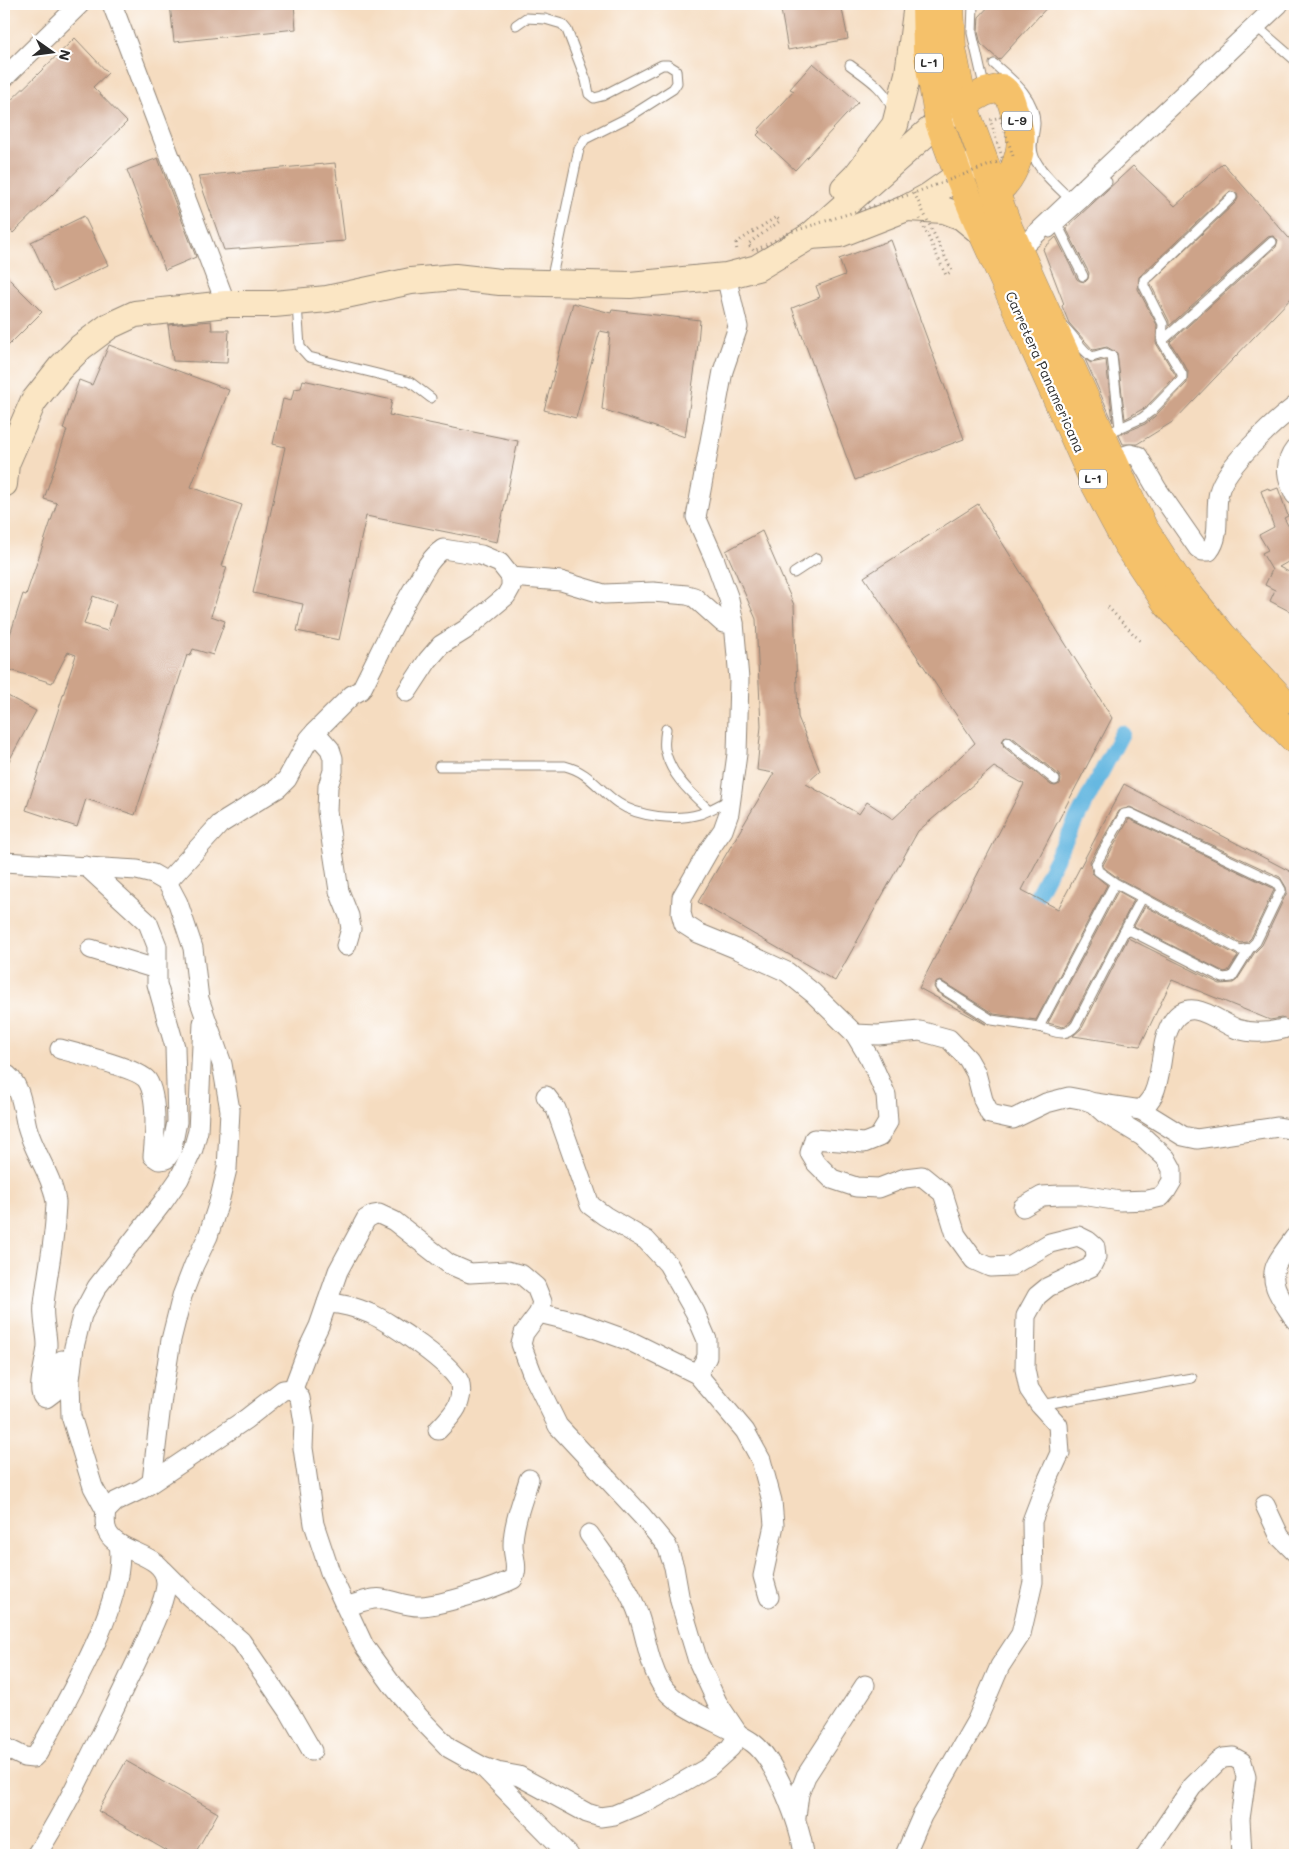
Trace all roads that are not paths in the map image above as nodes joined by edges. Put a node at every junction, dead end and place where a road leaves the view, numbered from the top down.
1 (80, 4) edge
2 (112, 4) edge
3 (910, 4) edge
4 (917, 4) edge
5 (926, 4) edge
6 (950, 4) edge
7 (973, 4) edge
8 (1279, 4) edge
9 (516, 25) dead end
10 (1256, 26) junction
11 (1295, 60) edge
12 (994, 64) dead end
13 (850, 65) dead end
14 (908, 74) junction
15 (4, 78) edge
16 (974, 98) junction
17 (938, 116) junction
18 (895, 125) junction
19 (983, 158) junction
20 (958, 174) junction
21 (1107, 182) dead end
22 (857, 185) junction
23 (995, 192) junction
24 (1232, 197) dead end
25 (1071, 200) junction
26 (909, 208) junction
27 (1058, 226) junction
28 (983, 234) junction
29 (810, 236) junction
30 (1272, 242) dead end
31 (1023, 246) junction
32 (726, 276) junction
33 (1083, 276) dead end
34 (550, 284) junction
35 (297, 302) junction
36 (226, 304) junction
37 (1047, 314) junction
38 (1162, 341) junction
39 (431, 398) dead end
40 (1295, 406) edge
41 (1111, 441) junction
42 (1295, 449) edge
43 (4, 484) edge
44 (1295, 495) edge
45 (817, 558) dead end
46 (794, 573) dead end
47 (511, 577) junction
48 (734, 623) junction
49 (407, 692) dead end
50 (1295, 714) edge
51 (666, 728) dead end
52 (315, 732) junction
53 (1295, 740) edge
54 (1008, 742) dead end
55 (439, 766) dead end
56 (1055, 780) dead end
57 (731, 798) junction
58 (709, 810) junction
59 (4, 862) edge
60 (86, 866) junction
61 (167, 882) junction
62 (1115, 883) junction
63 (1142, 898) junction
64 (1124, 932) junction
65 (346, 946) dead end
66 (1250, 948) junction
67 (91, 949) dead end
68 (156, 969) junction
69 (940, 987) dead end
70 (204, 1011) junction
71 (1039, 1027) junction
72 (1283, 1029) dead end
73 (855, 1034) junction
74 (60, 1049) dead end
75 (4, 1073) edge
76 (546, 1096) dead end
77 (1093, 1103) junction
78 (1141, 1110) junction
79 (1295, 1130) edge
80 (1023, 1207) dead end
81 (1295, 1237) edge
82 (326, 1303) junction
83 (539, 1313) junction
84 (82, 1315) junction
85 (1295, 1320) edge
86 (697, 1374) junction
87 (1192, 1378) dead end
88 (293, 1389) junction
89 (1040, 1405) junction
90 (438, 1430) dead end
91 (529, 1479) dead end
92 (152, 1481) junction
93 (1265, 1506) dead end
94 (106, 1511) junction
95 (589, 1534) dead end
96 (119, 1544) junction
97 (1295, 1552) edge
98 (163, 1570) junction
99 (769, 1597) dead end
100 (346, 1607) junction
101 (864, 1685) dead end
102 (739, 1735) junction
103 (4, 1747) edge
104 (312, 1751) dead end
105 (483, 1767) junction
106 (796, 1817) junction
107 (36, 1855) edge
108 (569, 1855) edge
109 (804, 1855) edge
110 (905, 1855) edge
111 (1146, 1855) edge
112 (1242, 1855) edge

1 - 15 street
2 - 36 street
3 - 14 street
4 - 14 street
5 - 17 main road, Carretera Panamericana / L-1
6 - 16 main road, Carretera Panamericana / L-1
7 - 16 lane
8 - 10 street
9 - 34 lane
10 - 11 lane
10 - 25 street
12 - 25 lane
13 - 18 lane
14 - 18 street
16 - 17 street
16 - 19 main road, Carretera Panamericana / L-1
16 - 23 main road, L-9
17 - 18 street
17 - 20 main road, Carretera Panamericana / L-1
17 - 22 street
18 - 22 street
19 - 20 street
19 - 23 main road, Carretera Panamericana / L-1
20 - 26 street
20 - 28 main road, Carretera Panamericana / L-1
21 - 27 lane
22 - 26 street
22 - 29 street
23 - 31 main road, Carretera Panamericana / L-1
24 - 38 lane
25 - 31 street
26 - 28 street
26 - 29 street
27 - 31 lane
27 - 33 lane
28 - 53 main road, Carretera Panamericana / L-1
29 - 32 street
30 - 38 lane
31 - 37 main road, Carretera Panamericana / L-1
32 - 34 street
32 - 48 street
34 - 35 street
35 - 36 street
35 - 39 lane
36 - 43 street
37 - 41 main road, Carretera Panamericana / L-1
37 - 41 lane
38 - 41 lane
40 - 41 street
41 - 50 main road, Carretera Panamericana / L-1
42 - 44 street
45 - 46 lane
47 - 48 street
47 - 49 street
47 - 52 street
48 - 57 street
51 - 58 lane
52 - 61 street
52 - 65 street
54 - 56 lane
55 - 58 lane
57 - 58 lane
57 - 73 street
59 - 60 street
60 - 61 street
60 - 68 street
61 - 70 street
62 - 63 lane
62 - 66 lane
62 - 71 lane
63 - 64 lane
63 - 66 lane
64 - 66 lane
64 - 71 lane
67 - 68 street
68 - 74 street
69 - 71 lane
70 - 84 street
70 - 92 street
72 - 78 street
73 - 77 street
73 - 89 street
75 - 84 street
76 - 86 street
77 - 78 street
77 - 80 street
78 - 79 street
81 - 85 street
82 - 83 street
82 - 88 street
82 - 90 street
83 - 86 street
83 - 102 street
84 - 94 street
86 - 99 street
87 - 89 lane
88 - 92 street
88 - 100 street
89 - 110 street
91 - 100 street
92 - 94 street
93 - 97 street
94 - 96 street
95 - 102 street
96 - 98 street
96 - 103 street
98 - 104 street
98 - 107 street
100 - 105 street
101 - 106 street
102 - 105 street
102 - 106 street
105 - 108 street
106 - 109 street
111 - 112 street

